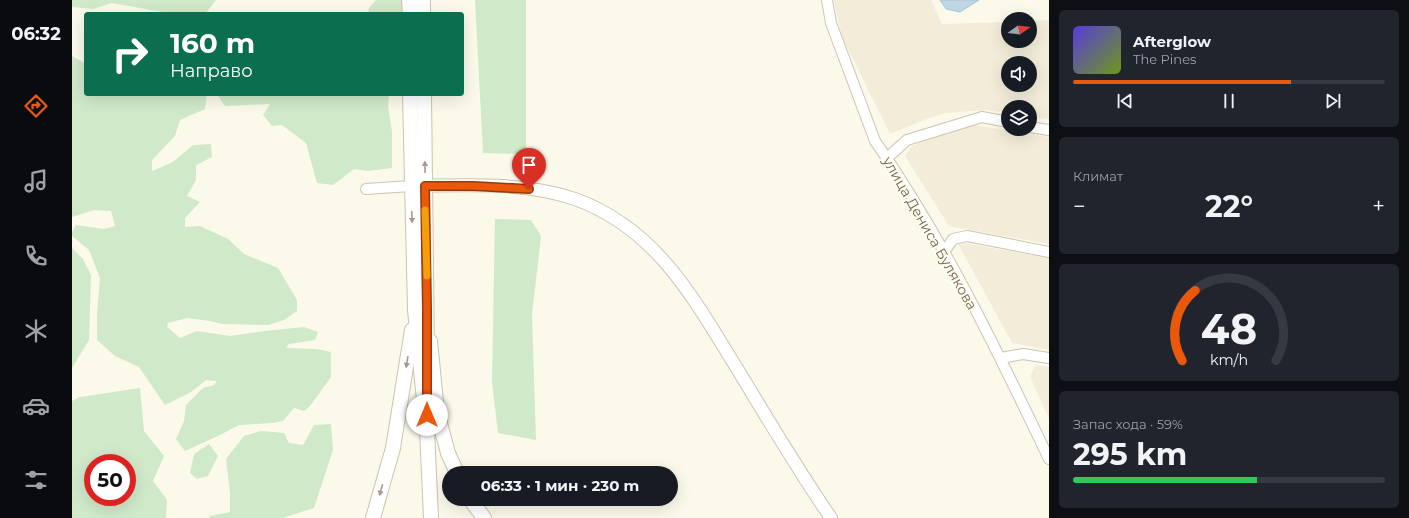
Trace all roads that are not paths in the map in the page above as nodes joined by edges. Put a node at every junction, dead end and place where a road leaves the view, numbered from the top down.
1 (409, 0) edge
2 (423, 0) edge
3 (827, 0) edge
4 (410, 12) edge
5 (423, 12) edge
6 (410, 96) edge
7 (424, 96) edge
8 (1001, 121) edge
9 (1037, 128) edge
10 (1049, 130) edge
11 (887, 158) junction
12 (418, 186) junction
13 (366, 189) dead end
14 (944, 252) junction
15 (1049, 252) edge
16 (421, 310) junction
17 (1001, 358) junction
18 (1049, 358) edge
19 (1049, 460) edge
20 (454, 466) edge
21 (475, 506) edge
22 (373, 518) edge
23 (431, 518) edge
24 (484, 518) edge
25 (832, 518) edge

1 - 4 main road
2 - 5 main road
3 - 11 street, улица Дениса Булякова
6 - 12 main road
12 -> 7 main road
8 - 11 street
9 - 10 street
11 - 14 street, улица Дениса Булякова
12 - 13 street
12 - 16 main road
12 - 25 street
14 - 15 street
14 - 17 street, улица Дениса Булякова
16 - 20 main road
16 -> 22 main road
16 - 23 main road
17 - 18 street
17 - 19 street, улица Дениса Булякова
21 - 24 main road

